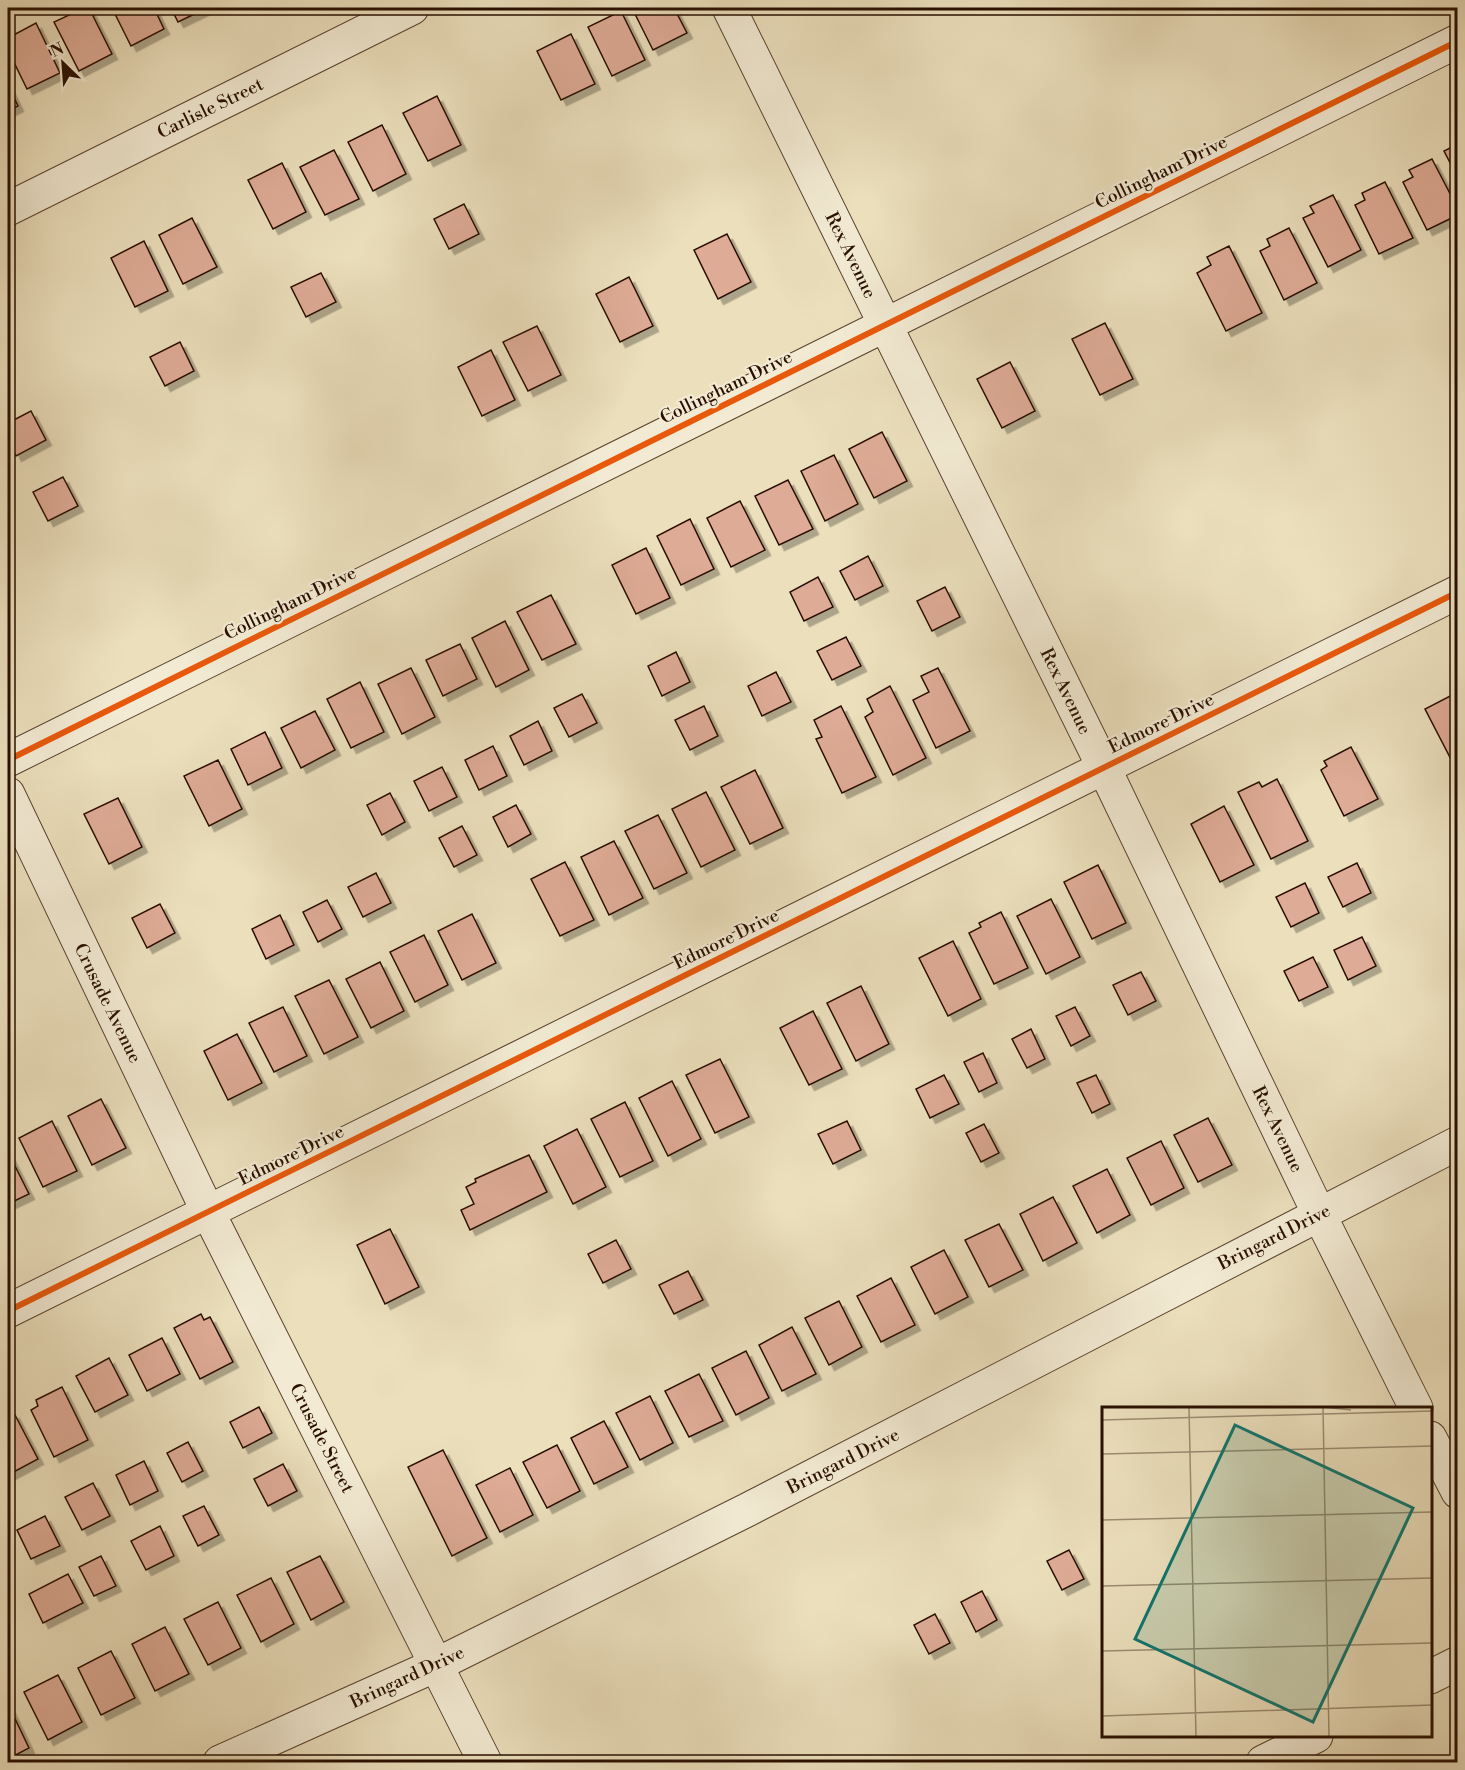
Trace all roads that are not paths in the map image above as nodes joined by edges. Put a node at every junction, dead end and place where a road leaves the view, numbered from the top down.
1 (412, 8) edge
2 (729, 8) edge
3 (1458, 41) edge
4 (8, 209) edge
5 (885, 325) junction
6 (1458, 592) edge
7 (8, 760) edge
8 (1104, 768) junction
9 (8, 794) edge
10 (1458, 1143) edge
11 (208, 1212) junction
12 (1318, 1214) junction
13 (8, 1311) edge
14 (1415, 1407) edge
15 (1432, 1440) edge
16 (1458, 1492) edge
17 (1458, 1663) edge
18 (436, 1665) junction
19 (1432, 1676) edge
20 (1314, 1737) edge
21 (220, 1762) edge
22 (485, 1762) edge
23 (1263, 1762) edge

1 - 4 street, Carlisle Street
2 - 5 street, Rex Avenue
3 - 5 street, Collingham Drive
5 - 7 street, Collingham Drive
5 - 8 street, Rex Avenue
6 - 8 street, Edmore Drive
8 - 11 street, Edmore Drive
8 - 12 street, Rex Avenue
9 - 11 street, Crusade Avenue
10 - 12 street, Bringard Drive
11 - 13 street, Edmore Drive
11 - 18 street, Crusade Street
12 - 14 street, Rex Avenue
12 - 18 street, Bringard Drive
15 - 16 street
17 - 19 street
18 - 21 street, Bringard Drive
18 - 22 street
20 - 23 street

